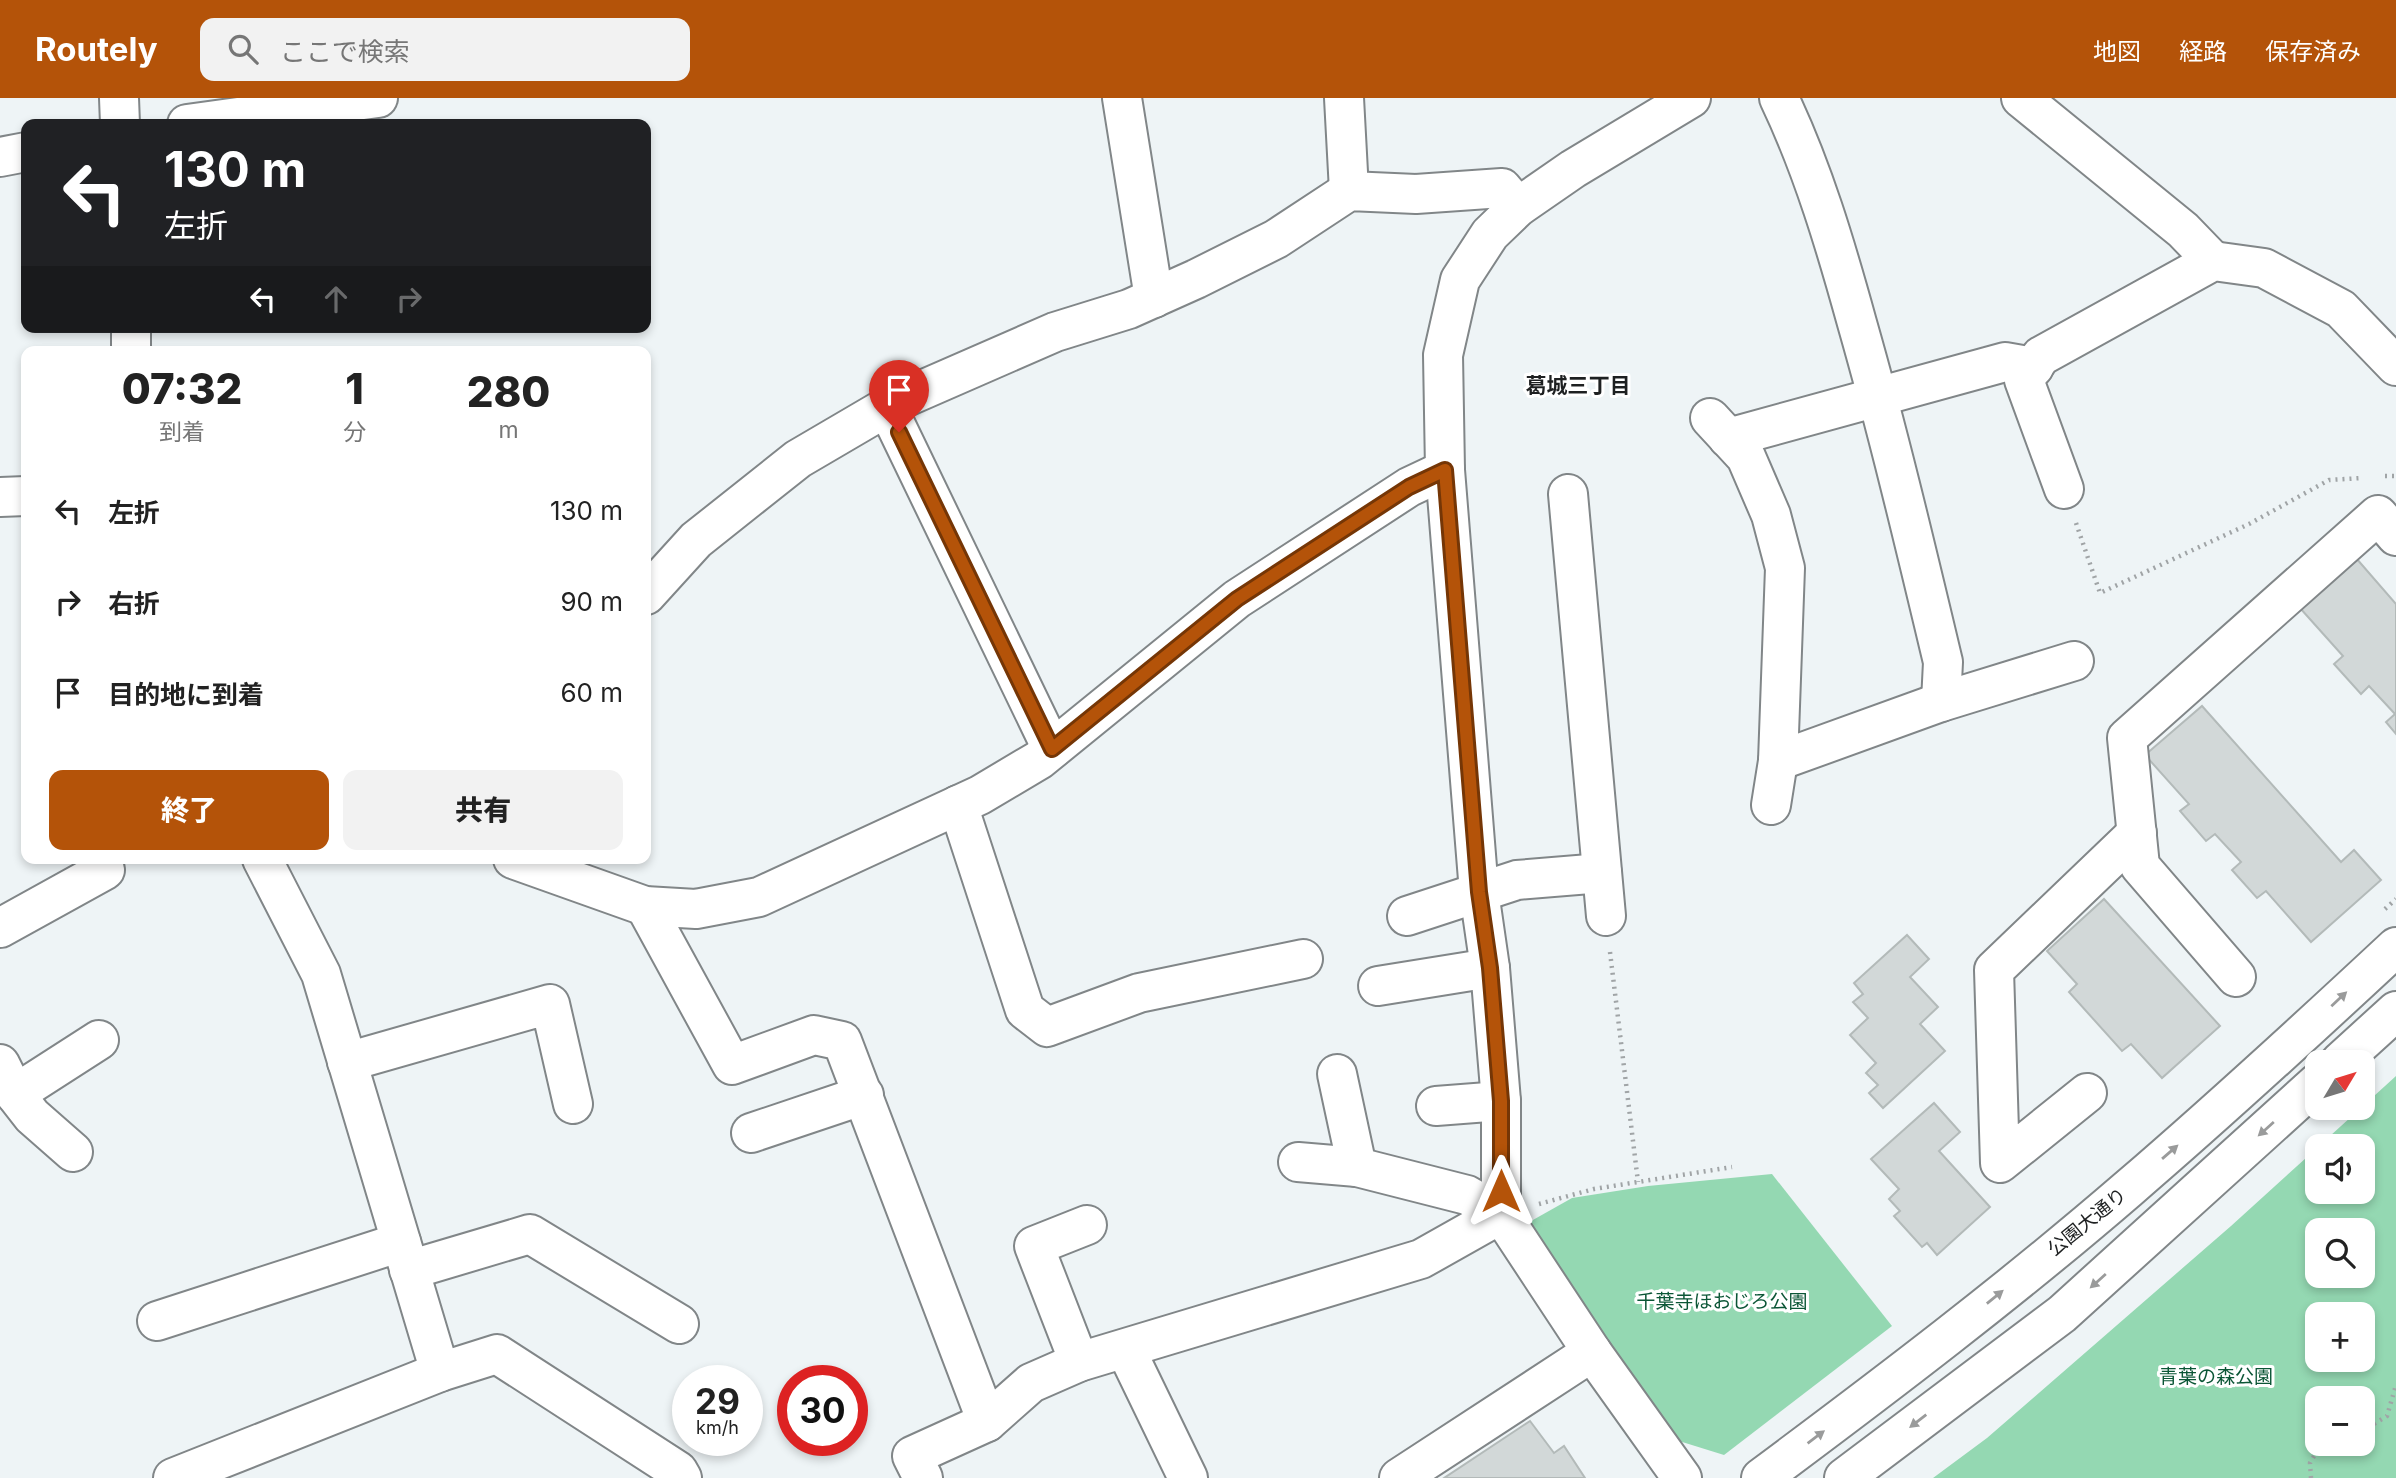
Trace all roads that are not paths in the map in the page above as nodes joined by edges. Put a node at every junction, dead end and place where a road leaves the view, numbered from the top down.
1 (119, 98) edge
2 (378, 98) edge
3 (1122, 98) edge
4 (1344, 98) edge
5 (1691, 98) edge
6 (1779, 98) edge
7 (2021, 98) edge
8 (120, 119) edge
9 (224, 119) edge
10 (21, 153) edge
11 (0, 157) edge
12 (1349, 191) junction
13 (1518, 207) junction
14 (2213, 261) junction
15 (1154, 298) junction
16 (2396, 366) edge
17 (2034, 367) junction
18 (1878, 396) junction
19 (887, 407) junction
20 (1445, 470) junction
21 (2064, 489) road end
22 (1568, 494) dead end
23 (21, 496) edge
24 (0, 497) edge
25 (2396, 536) edge
26 (651, 590) edge
27 (2074, 661) dead end
28 (1941, 702) junction
29 (1052, 749) junction
30 (1778, 761) junction
31 (958, 805) junction
32 (1771, 805) dead end
33 (2137, 833) junction
34 (265, 864) edge
35 (527, 864) edge
36 (105, 870) dead end
37 (1602, 873) junction
38 (1479, 892) junction
39 (645, 906) junction
40 (1407, 916) dead end
41 (1606, 916) road end
42 (0, 928) edge
43 (2386, 932) edge
44 (1303, 959) dead end
45 (1490, 968) junction
46 (2236, 977) dead end
47 (1378, 986) dead end
48 (2396, 1011) edge
49 (99, 1040) dead end
50 (2353, 1050) edge
51 (347, 1062) junction
52 (1337, 1074) dead end
53 (7, 1079) edge
54 (2087, 1093) dead end
55 (2305, 1094) edge
56 (864, 1095) junction
57 (1501, 1101) junction
58 (573, 1104) dead end
59 (1436, 1106) dead end
60 (751, 1133) dead end
61 (73, 1152) dead end
62 (1298, 1162) dead end
63 (1357, 1167) junction
64 (1501, 1214) junction
65 (1087, 1225) dead end
66 (405, 1256) junction
67 (157, 1321) dead end
68 (679, 1324) dead end
69 (1126, 1350) junction
70 (1592, 1352) junction
71 (1079, 1362) junction
72 (440, 1373) junction
73 (987, 1422) junction
74 (674, 1476) edge
75 (173, 1478) edge
76 (923, 1478) edge
77 (1188, 1478) edge
78 (1399, 1478) edge
79 (1682, 1478) edge
80 (1761, 1478) edge
81 (1844, 1478) edge

1 - 8 street
2 - 9 street
3 - 15 street
4 - 12 street
5 - 13 street
6 - 18 street
7 - 14 street
10 - 11 street
12 - 13 street
12 - 15 street
13 - 20 street
14 - 16 street
14 - 17 street
15 - 19 street
17 - 18 street
17 - 21 street
18 - 28 street
18 - 30 street
19 - 26 street
19 - 29 street
20 - 29 street
20 - 38 street
22 - 37 street
23 - 24 street
25 - 33 street
27 - 28 street
28 - 30 street
29 - 31 street
30 - 32 street
31 - 39 street
31 - 44 street
33 - 46 street
33 - 54 street
34 - 51 street
35 - 39 street
36 - 42 street
37 - 38 street
37 - 41 street
38 - 40 street
38 - 45 street
39 - 56 street
80 -> 43 street, 公園大通り
45 - 47 street
45 - 57 street
48 - 50 street
49 - 53 street
51 - 58 street
51 - 66 street
52 - 63 street
53 - 61 street
55 -> 81 street
56 - 60 street
56 - 73 street
57 - 59 street
57 - 64 street
62 - 63 street
63 - 64 street
64 - 69 street
64 - 70 street
65 - 71 street
66 - 67 street
66 - 68 street
66 - 72 street
69 - 71 street
69 - 77 street
70 - 78 street
70 - 79 street
71 - 73 street
72 - 74 street
72 - 75 street
73 - 76 street

